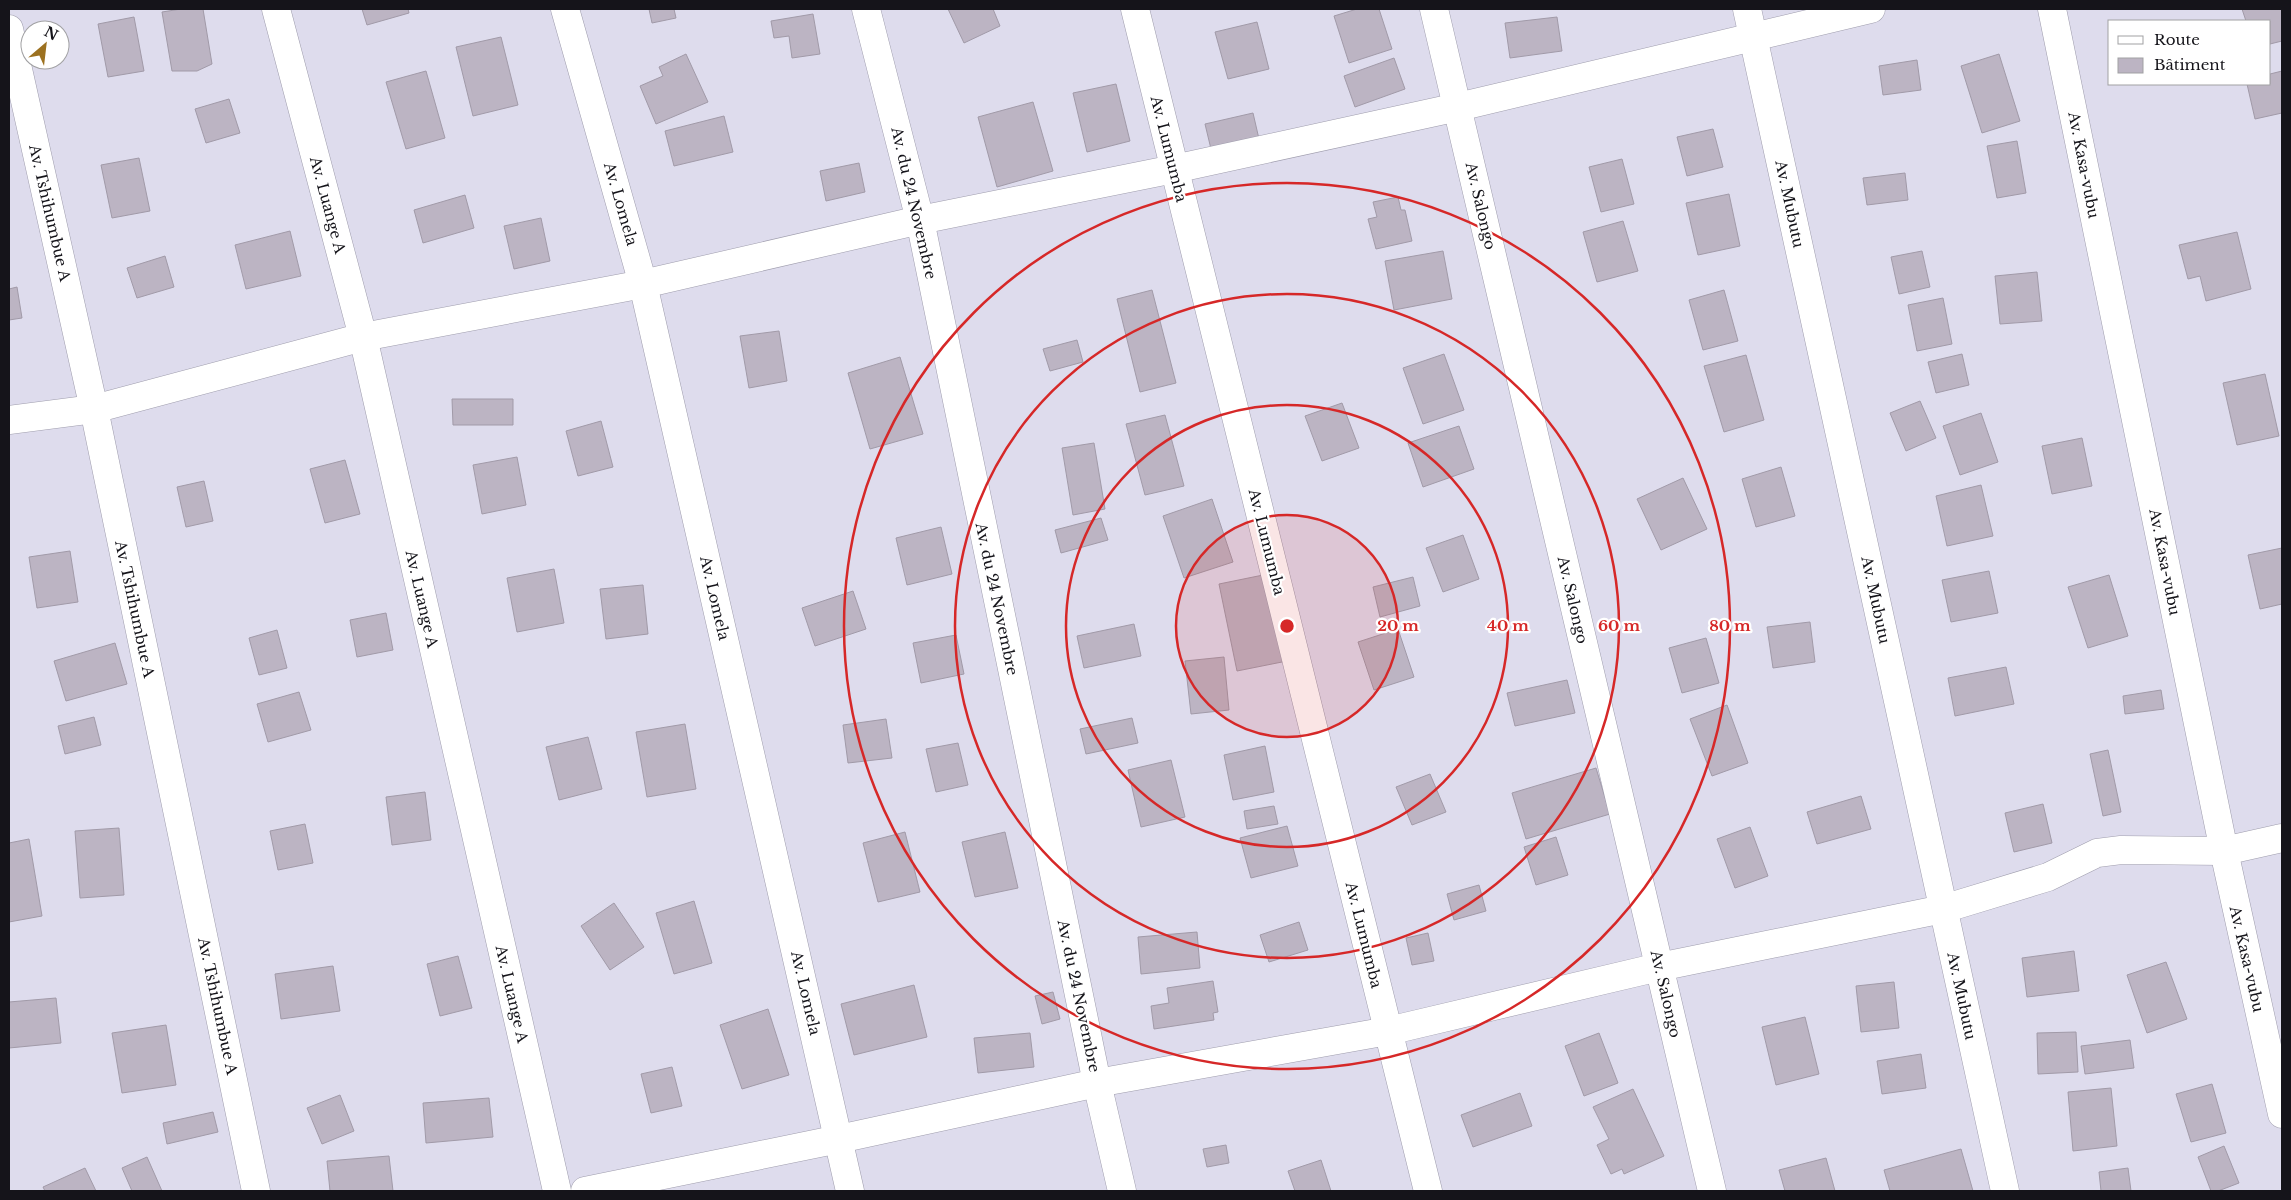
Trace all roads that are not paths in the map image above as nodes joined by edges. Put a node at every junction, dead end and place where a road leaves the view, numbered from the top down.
1 (276, 9) edge
2 (566, 9) edge
3 (866, 9) edge
4 (1135, 9) edge
5 (1434, 9) edge
6 (1747, 9) edge
7 (1871, 9) edge
8 (2052, 9) edge
9 (9, 29) edge
10 (1753, 38) junction
11 (1458, 107) junction
12 (1174, 169) junction
13 (920, 220) junction
14 (643, 284) junction
15 (363, 337) junction
16 (94, 409) junction
17 (9, 420) edge
18 (2282, 838) edge
19 (2224, 851) junction
20 (1943, 909) junction
21 (1659, 967) junction
22 (1388, 1031) junction
23 (1096, 1082) junction
24 (2282, 1114) edge
25 (839, 1139) junction
26 (256, 1191) edge
27 (557, 1191) edge
28 (585, 1191) edge
29 (850, 1191) edge
30 (1122, 1191) edge
31 (1428, 1191) edge
32 (1712, 1191) edge
33 (2005, 1191) edge

1 - 15 street, Av. Luange A
2 - 14 street, Av. Lomela
3 - 13 street, Av. du 24 Novembre
4 - 12 street, Av. Lumumba
5 - 11 street, Av. Salongo
6 - 10 street, Av. Mubutu
7 - 10 street
8 - 19 street, Av. Kasa-vubu
9 - 16 street, Av. Tshihumbue A
10 - 11 street
10 - 20 street, Av. Mubutu
11 - 12 street
11 - 21 street, Av. Salongo
12 - 13 street
12 - 22 street, Av. Lumumba
13 - 14 street
13 - 23 street, Av. du 24 Novembre
14 - 15 street
14 - 25 street, Av. Lomela
15 - 16 street
15 - 27 street, Av. Luange A
16 - 17 street
16 - 26 street, Av. Tshihumbue A
18 - 19 street
19 - 20 street
19 - 24 street, Av. Kasa-vubu
20 - 21 street
20 - 33 street, Av. Mubutu
21 - 22 street
21 - 32 street, Av. Salongo
22 - 23 street
22 - 31 street, Av. Lumumba
23 - 25 street
23 - 30 street, Av. du 24 Novembre
25 - 28 street
25 - 29 street, Av. Lomela

